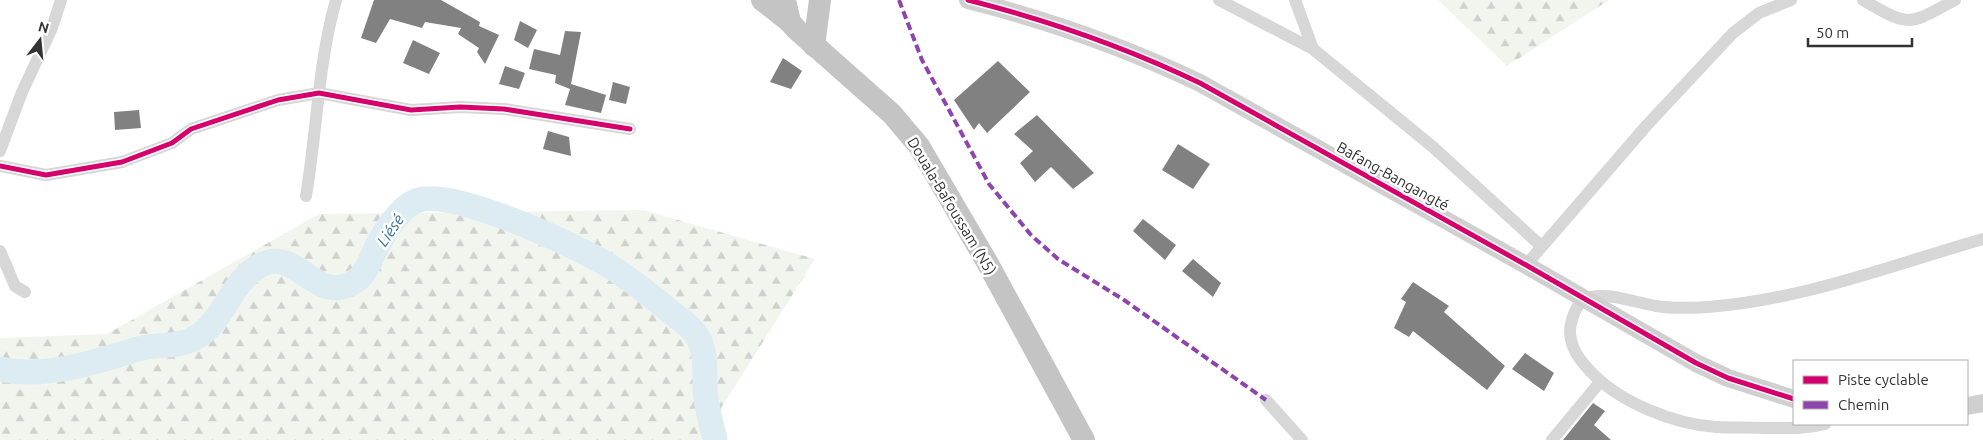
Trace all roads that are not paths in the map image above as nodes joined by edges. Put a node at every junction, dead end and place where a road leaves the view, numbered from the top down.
1 (61, 0) edge
2 (336, 0) edge
3 (762, 0) edge
4 (785, 0) edge
5 (968, 0) edge
6 (1219, 0) edge
7 (1295, 0) edge
8 (1791, 0) edge
9 (1863, 0) edge
10 (1955, 0) edge
11 (823, 4) edge
12 (790, 22) junction
13 (814, 46) junction
14 (1313, 49) junction
15 (319, 93) junction
16 (630, 129) dead end
17 (0, 151) edge
18 (0, 166) edge
19 (306, 196) dead end
20 (1983, 239) edge
21 (1540, 245) junction
22 (0, 251) edge
23 (1526, 265) junction
24 (25, 292) dead end
25 (1584, 299) junction
26 (1600, 382) junction
27 (1793, 399) edge
28 (1266, 400) dead end
29 (1983, 403) edge
30 (1968, 406) edge
31 (1815, 425) edge
32 (1084, 440) edge
33 (1302, 440) edge
34 (1552, 440) edge

1 - 17 street
2 - 15 street
3 - 12 highway, Douala-Bafoussam (N5)
4 - 12 highway
5 - 23 street, Bafang-Bangangté
6 - 14 street
7 - 14 street
8 - 21 street
9 - 10 street
11 - 13 highway
12 - 13 highway, Douala-Bafoussam (N5)
13 - 32 highway, Douala-Bafoussam (N5)
14 - 21 street
15 - 16 street
15 - 18 street
15 - 19 street
20 - 25 street
21 - 23 street
22 - 24 street
23 - 25 street, Bafang-Bangangté
25 - 26 street
25 - 27 street, Bafang-Bangangté
26 - 31 street
26 - 34 street
28 - 33 street
29 - 30 street

